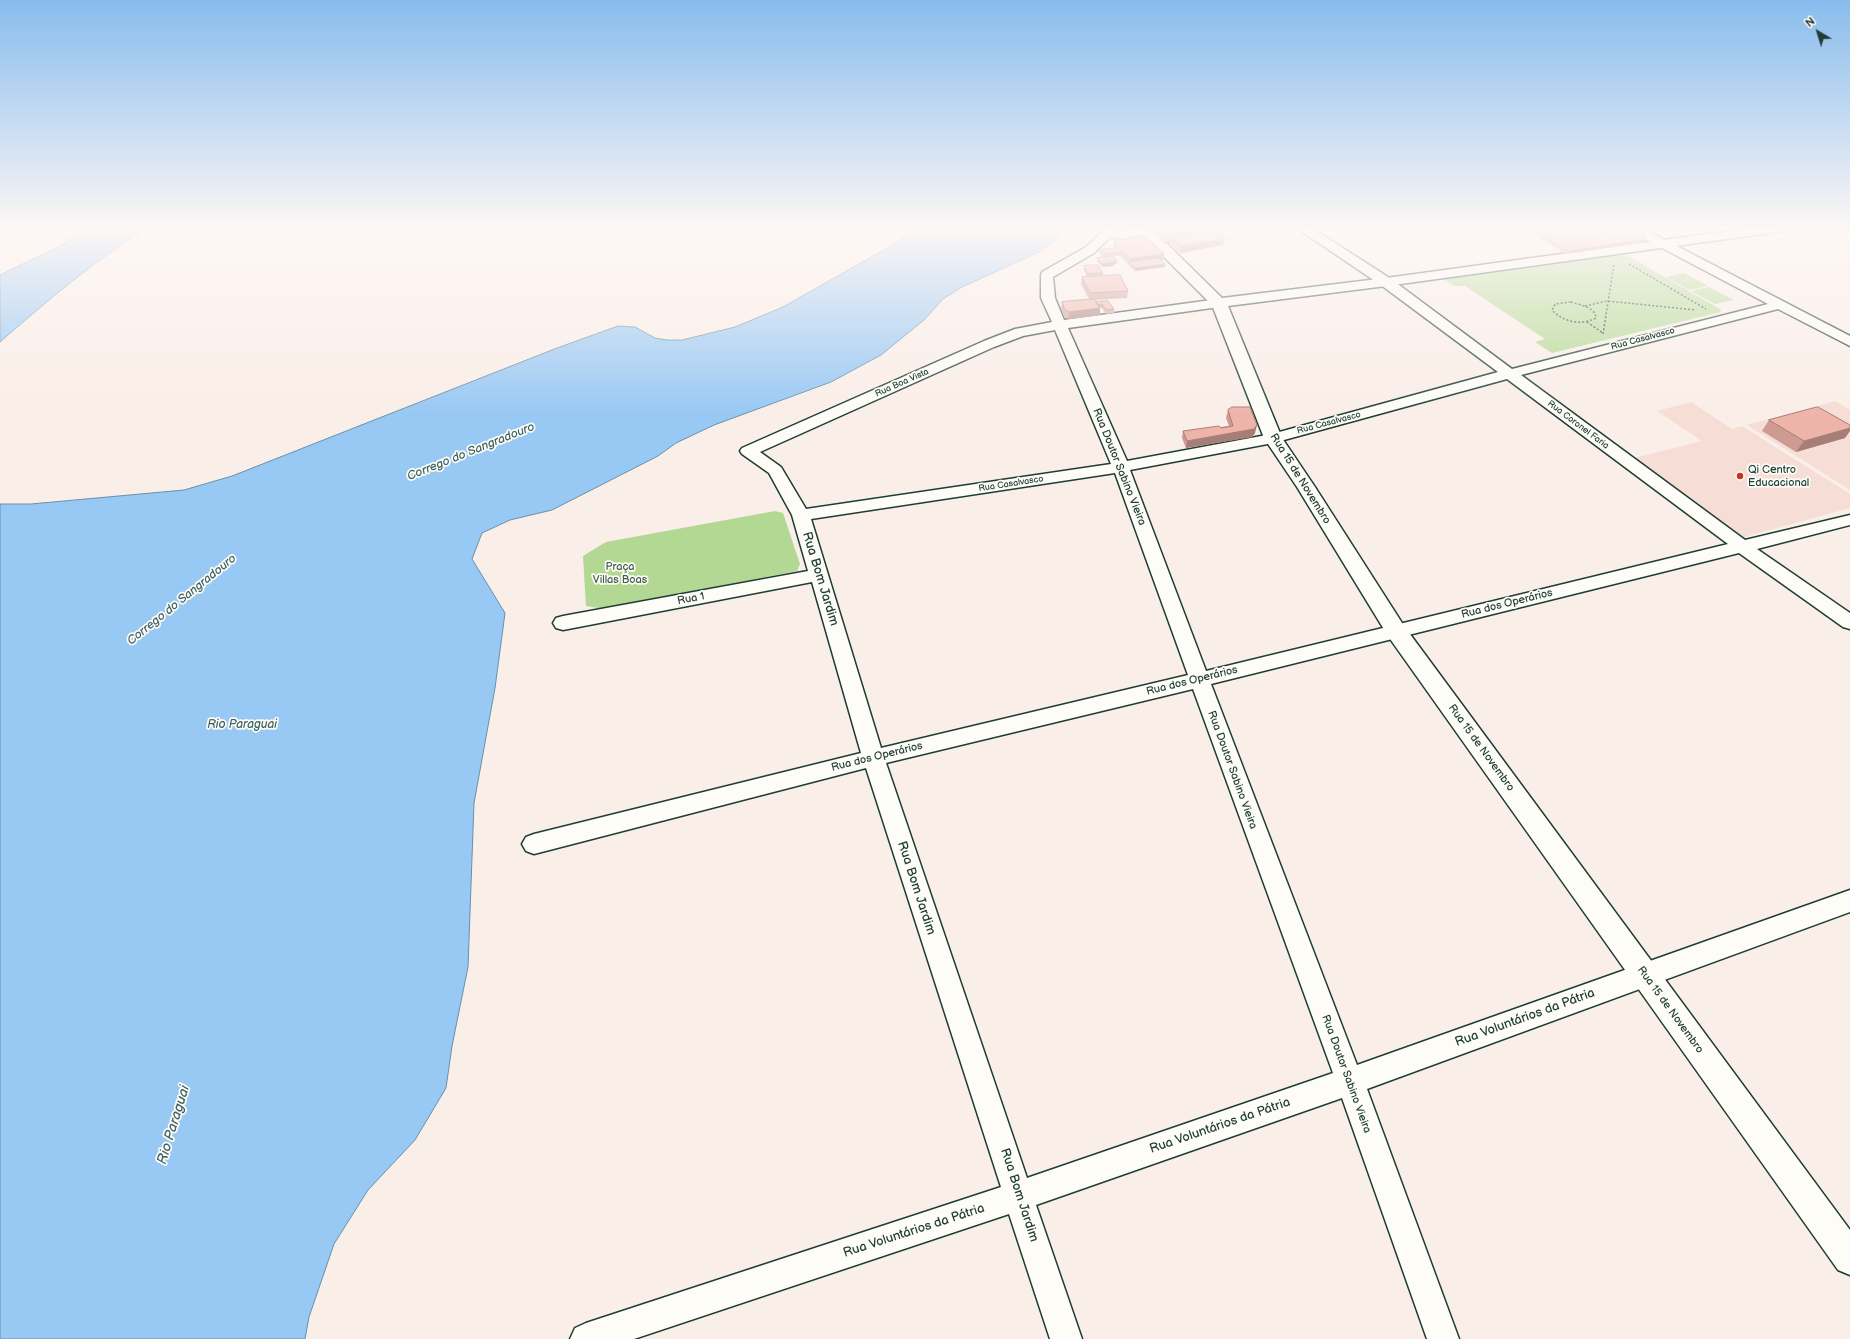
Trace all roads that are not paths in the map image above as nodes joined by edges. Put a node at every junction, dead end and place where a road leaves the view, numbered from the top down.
1 (1048, 290) edge
2 (1206, 290) edge
3 (1319, 290) edge
4 (1397, 290) edge
5 (1752, 290) edge
6 (1219, 303) junction
7 (1779, 305) junction
8 (1059, 325) junction
9 (1844, 334) edge
10 (1850, 342) edge
11 (1510, 374) junction
12 (1273, 438) junction
13 (748, 451) joint
14 (1121, 467) junction
15 (801, 515) junction
16 (1850, 520) edge
17 (1743, 547) junction
18 (818, 575) junction
19 (1850, 622) edge
20 (563, 623) dead end
21 (1396, 631) junction
22 (1199, 680) junction
23 (873, 758) junction
24 (534, 844) dead end
25 (1850, 901) edge
26 (1644, 975) junction
27 (1350, 1081) junction
28 (1019, 1196) junction
29 (1850, 1258) edge
30 (586, 1339) edge
31 (1066, 1339) edge
32 (1443, 1339) edge

1 - 8 street, Rua Doutor Sabino Vieira
2 - 6 street, Rua 15 de Novembro
3 - 6 street
4 - 11 street, Rua Coronel Faria
5 - 7 street
6 - 8 street, Rua Boa Vista
6 - 12 street, Rua 15 de Novembro
7 - 9 street
7 - 11 street, Rua Casalvasco
8 - 13 street, Rua Boa Vista
8 - 14 street, Rua Doutor Sabino Vieira
9 - 10 street
11 - 12 street, Rua Casalvasco
11 - 17 street, Rua Coronel Faria
12 - 14 street, Rua Casalvasco
12 - 21 street, Rua 15 de Novembro
13 - 15 street, Rua Bom Jardim
14 - 15 street, Rua Casalvasco
14 - 22 street, Rua Doutor Sabino Vieira
15 - 18 street, Rua Bom Jardim
16 - 17 street, Rua dos Operários
17 - 19 street, Rua Coronel Faria
17 - 21 street, Rua dos Operários
18 - 20 street, Rua 1
18 - 23 street, Rua Bom Jardim
21 - 22 street, Rua dos Operários
21 - 26 street, Rua 15 de Novembro
22 - 23 street, Rua dos Operários
22 - 27 street, Rua Doutor Sabino Vieira
23 - 24 street, Rua dos Operários
23 - 28 street, Rua Bom Jardim
25 - 26 street, Rua Voluntários da Pátria
26 - 27 street, Rua Voluntários da Pátria
26 - 29 street, Rua 15 de Novembro
27 - 28 street, Rua Voluntários da Pátria
27 - 32 street, Rua Doutor Sabino Vieira
28 - 30 street, Rua Voluntários da Pátria
28 - 31 street, Rua Bom Jardim

